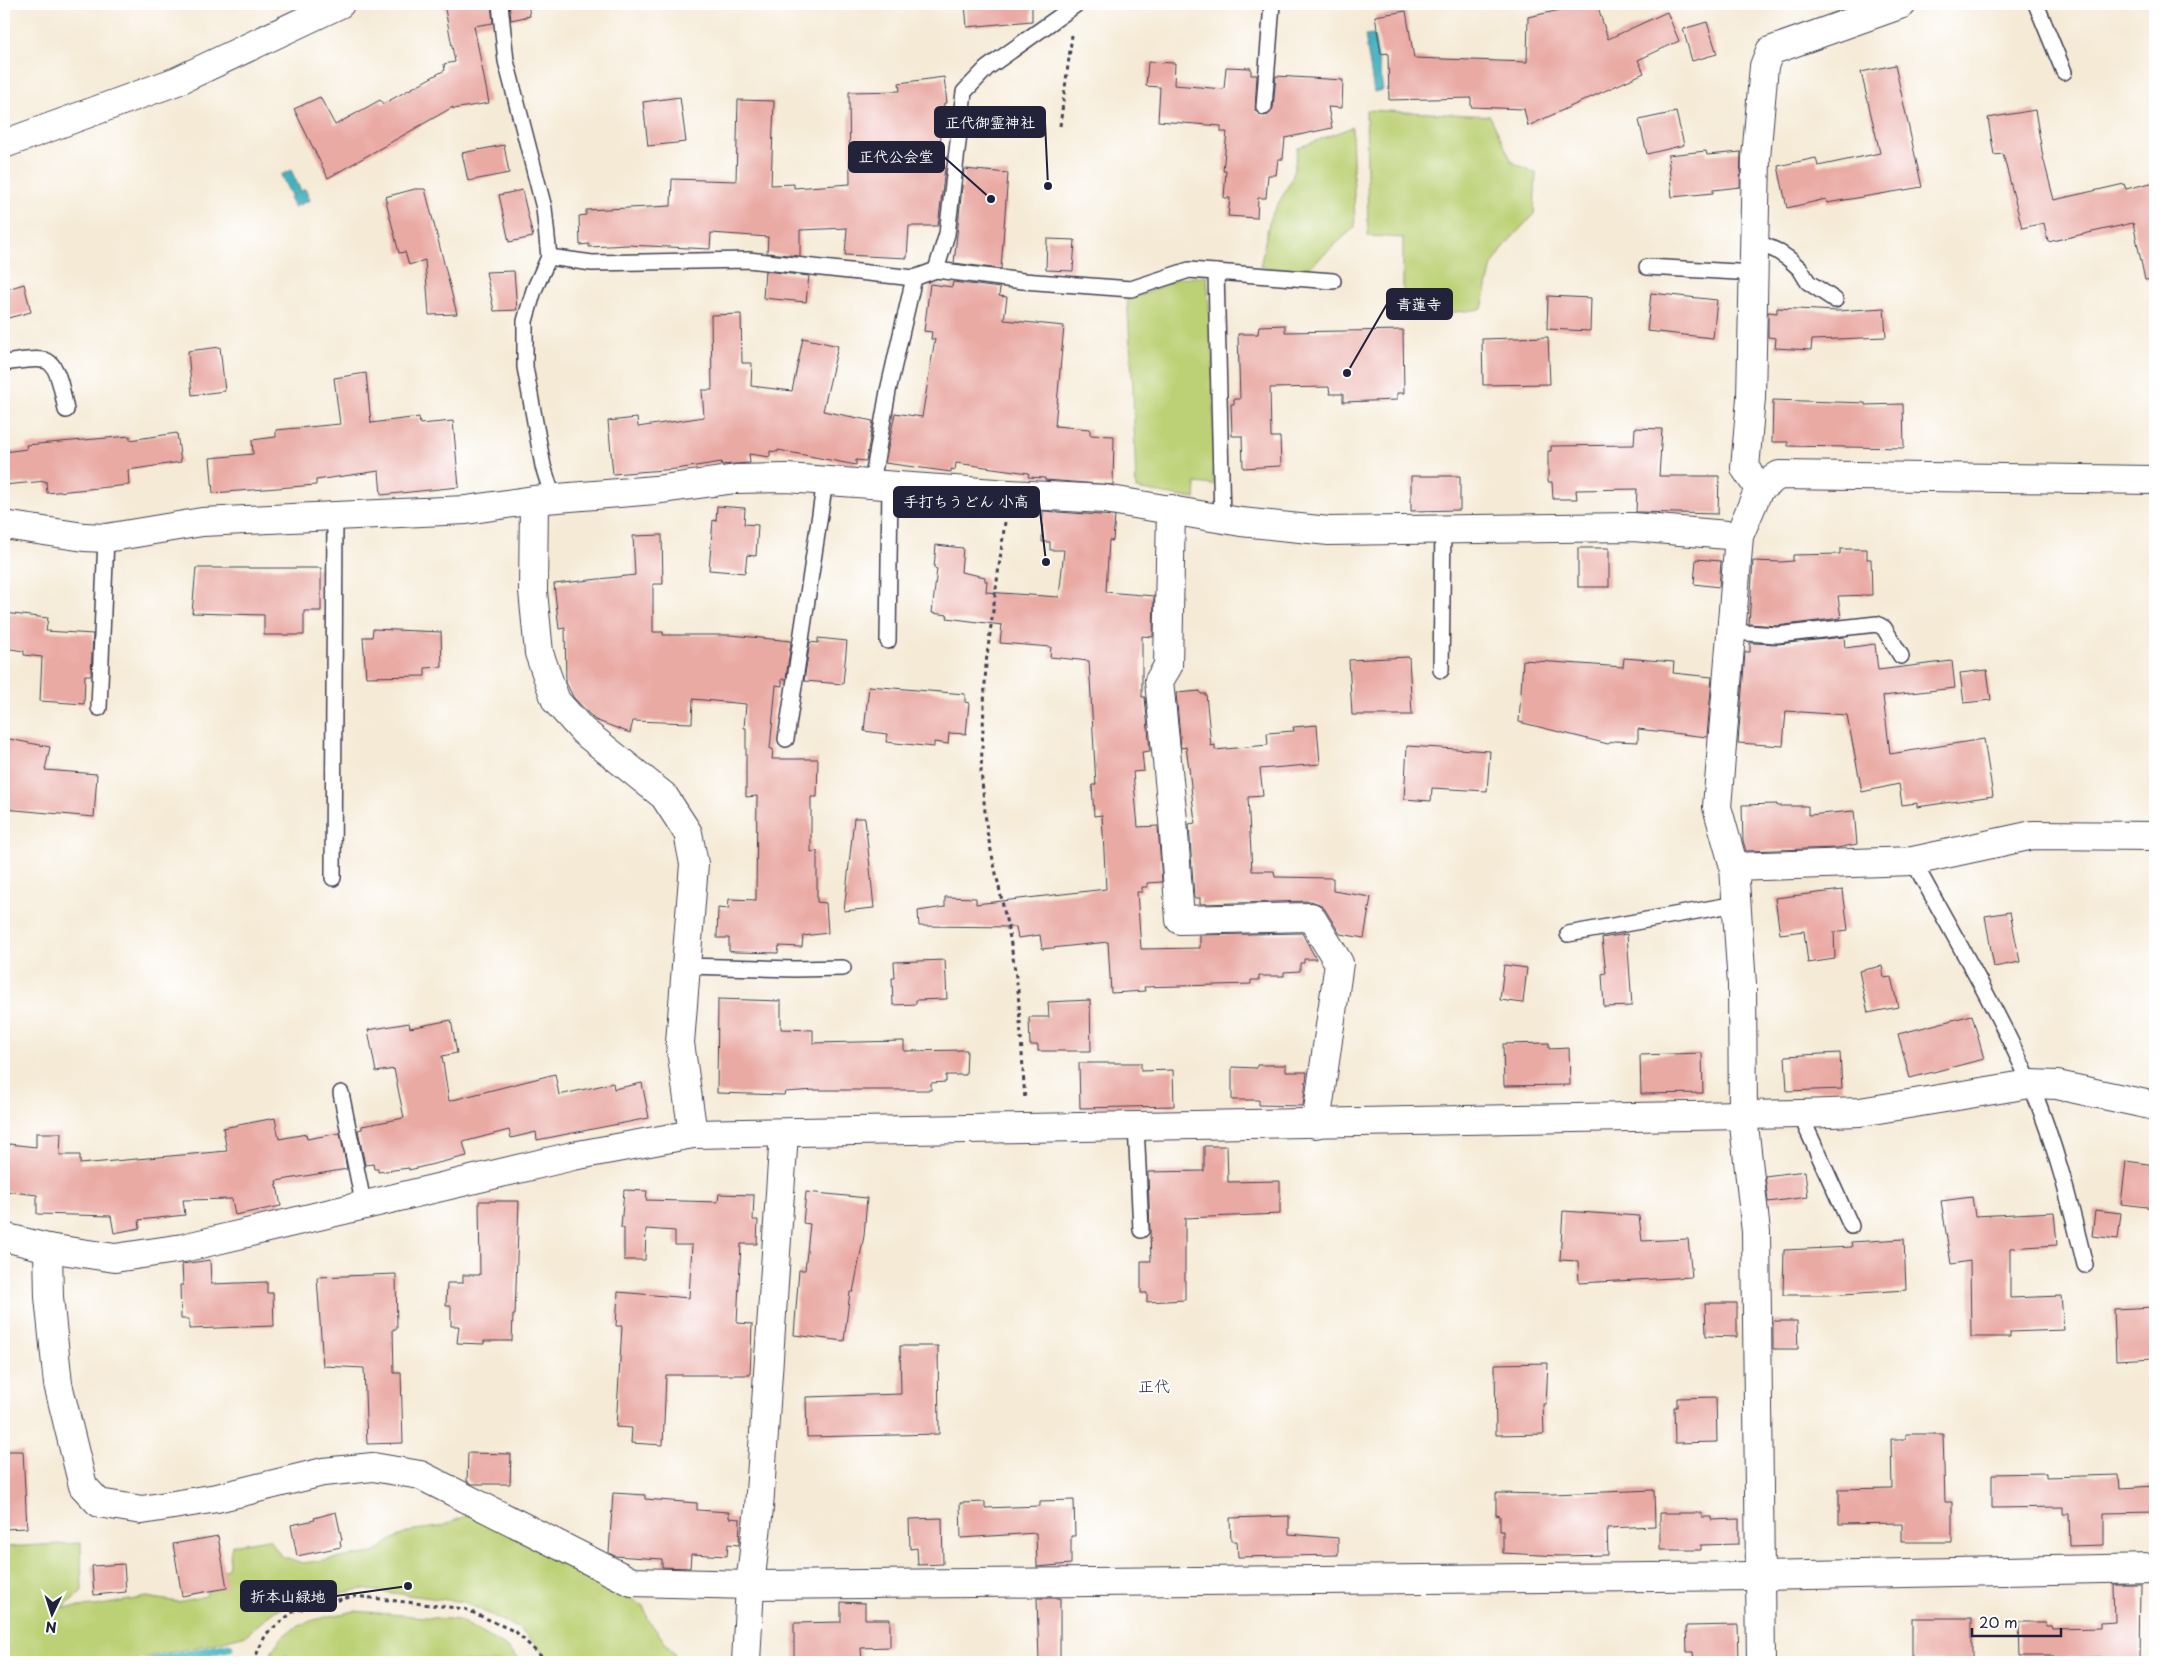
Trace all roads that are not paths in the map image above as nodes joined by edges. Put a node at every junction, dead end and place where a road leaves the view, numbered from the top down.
1 (340, 4) edge
2 (500, 4) edge
3 (1076, 4) edge
4 (1272, 4) edge
5 (1902, 4) edge
6 (2036, 4) edge
7 (2064, 72) dead end
8 (1264, 106) dead end
9 (4, 144) edge
10 (1755, 241) junction
11 (549, 257) junction
12 (1647, 267) dead end
13 (936, 270) junction
14 (1216, 272) junction
15 (1755, 273) junction
16 (914, 278) junction
17 (1333, 281) dead end
18 (1835, 300) dead end
19 (4, 364) edge
20 (66, 410) dead end
21 (2155, 480) edge
22 (825, 481) junction
23 (881, 484) junction
24 (1760, 489) junction
25 (544, 499) junction
26 (1171, 509) junction
27 (335, 517) junction
28 (1222, 519) junction
29 (4, 525) edge
30 (1443, 528) junction
31 (1739, 536) junction
32 (106, 538) junction
33 (1732, 632) junction
34 (888, 641) dead end
35 (1900, 656) dead end
36 (1441, 670) dead end
37 (99, 708) dead end
38 (786, 740) dead end
39 (2155, 836) edge
40 (1913, 861) junction
41 (1734, 867) junction
42 (333, 878) dead end
43 (1736, 904) junction
44 (1568, 934) dead end
45 (686, 966) junction
46 (842, 968) dead end
47 (2030, 1084) junction
48 (341, 1093) dead end
49 (2155, 1106) edge
50 (1800, 1114) junction
51 (1743, 1116) junction
52 (1316, 1124) junction
53 (1136, 1125) junction
54 (784, 1133) junction
55 (693, 1134) junction
56 (364, 1207) junction
57 (1851, 1226) dead end
58 (1141, 1230) dead end
59 (4, 1236) edge
60 (48, 1248) junction
61 (2085, 1265) dead end
62 (2155, 1568) edge
63 (1759, 1576) junction
64 (750, 1585) junction
65 (746, 1662) edge
66 (1761, 1662) edge

1 - 9 street
2 - 11 lane
3 - 13 lane
4 - 8 lane
5 - 10 street
6 - 7 lane
10 - 15 street
10 - 18 lane
11 - 16 lane
11 - 25 lane
12 - 15 lane
13 - 14 lane
13 - 16 lane
14 - 17 lane
14 - 28 lane
15 - 24 street
16 - 23 lane
19 - 20 lane
21 - 24 street
22 - 23 street
22 - 25 street
22 - 38 lane
23 - 26 street
23 - 34 lane
24 - 31 street
25 - 27 street
25 - 45 street
26 - 28 street
26 - 52 street
27 - 32 street
27 - 42 lane
28 - 30 street
29 - 32 street
30 - 31 street
30 - 36 lane
31 - 33 street
32 - 37 lane
33 - 35 lane
33 - 41 street
39 - 40 street
40 - 41 street
40 - 47 lane
41 - 43 street
43 - 44 lane
43 - 51 street
45 - 46 lane
45 - 55 street
47 - 49 street
47 - 50 street
47 - 61 lane
48 - 56 lane
50 - 51 street
50 - 57 lane
51 - 52 street
51 - 63 street
52 - 53 street
53 - 54 street
53 - 58 lane
54 - 55 street
54 - 64 street
55 - 56 street
56 - 60 street
59 - 60 street
60 - 64 street
62 - 63 street
63 - 64 street
63 - 66 street
64 - 65 street

